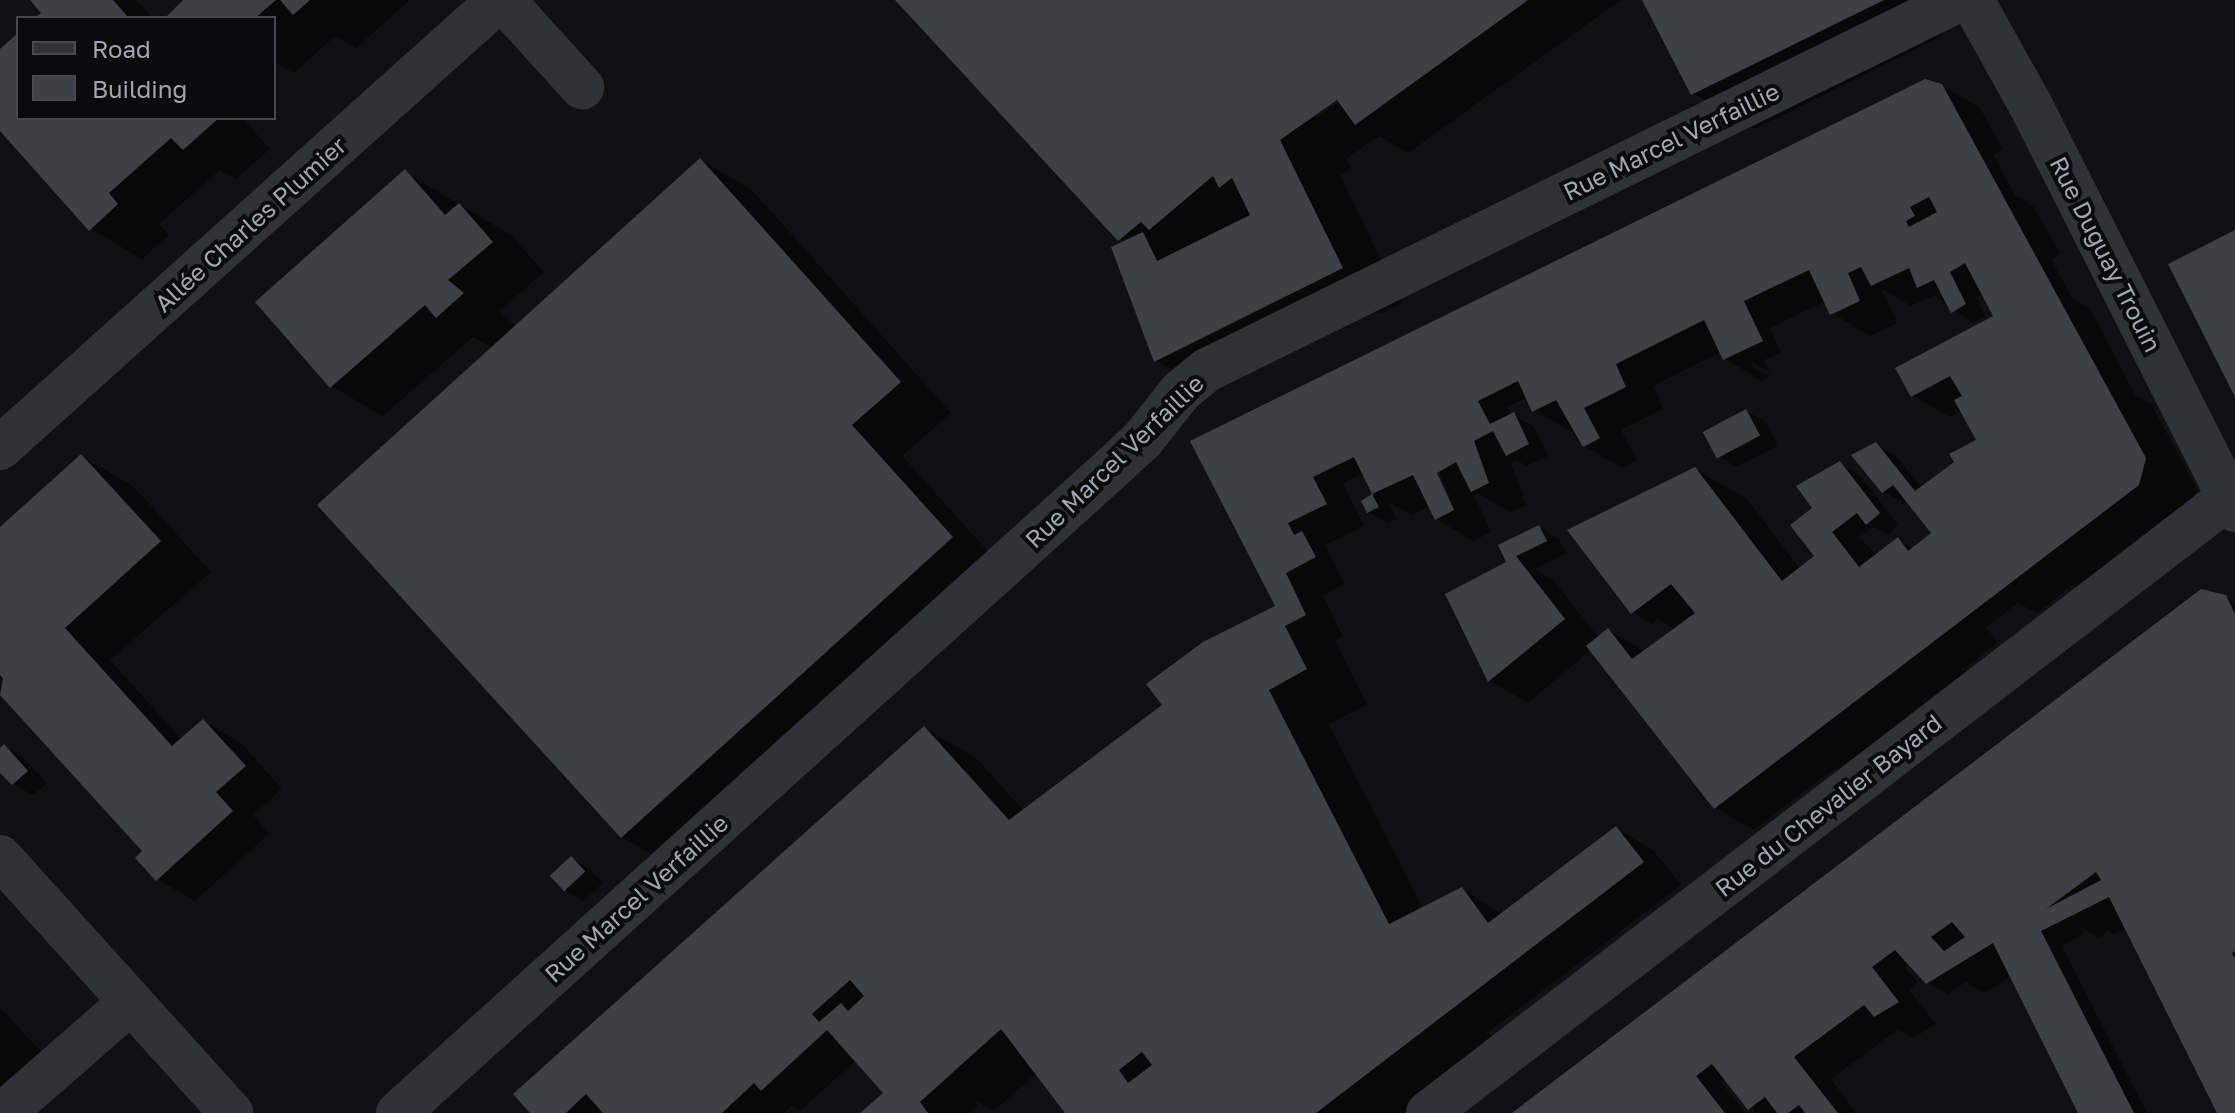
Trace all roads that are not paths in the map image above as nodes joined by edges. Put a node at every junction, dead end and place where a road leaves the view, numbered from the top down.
1 (501, 0) edge
2 (1959, 0) edge
3 (1972, 0) edge
4 (582, 87) dead end
5 (0, 448) edge
6 (2232, 504) edge
7 (0, 857) edge
8 (131, 1002) junction
9 (4, 1113) edge
10 (231, 1113) edge
11 (398, 1113) edge
12 (1428, 1113) edge

1 - 4 street, Allée Charles Plumier
1 - 5 street, Allée Charles Plumier
2 - 11 street, Rue Marcel Verfaillie
3 - 6 street, Rue Duguay Trouin
6 - 12 street, Rue du Chevalier Bayard
7 - 8 street
8 - 9 street
8 - 10 street

